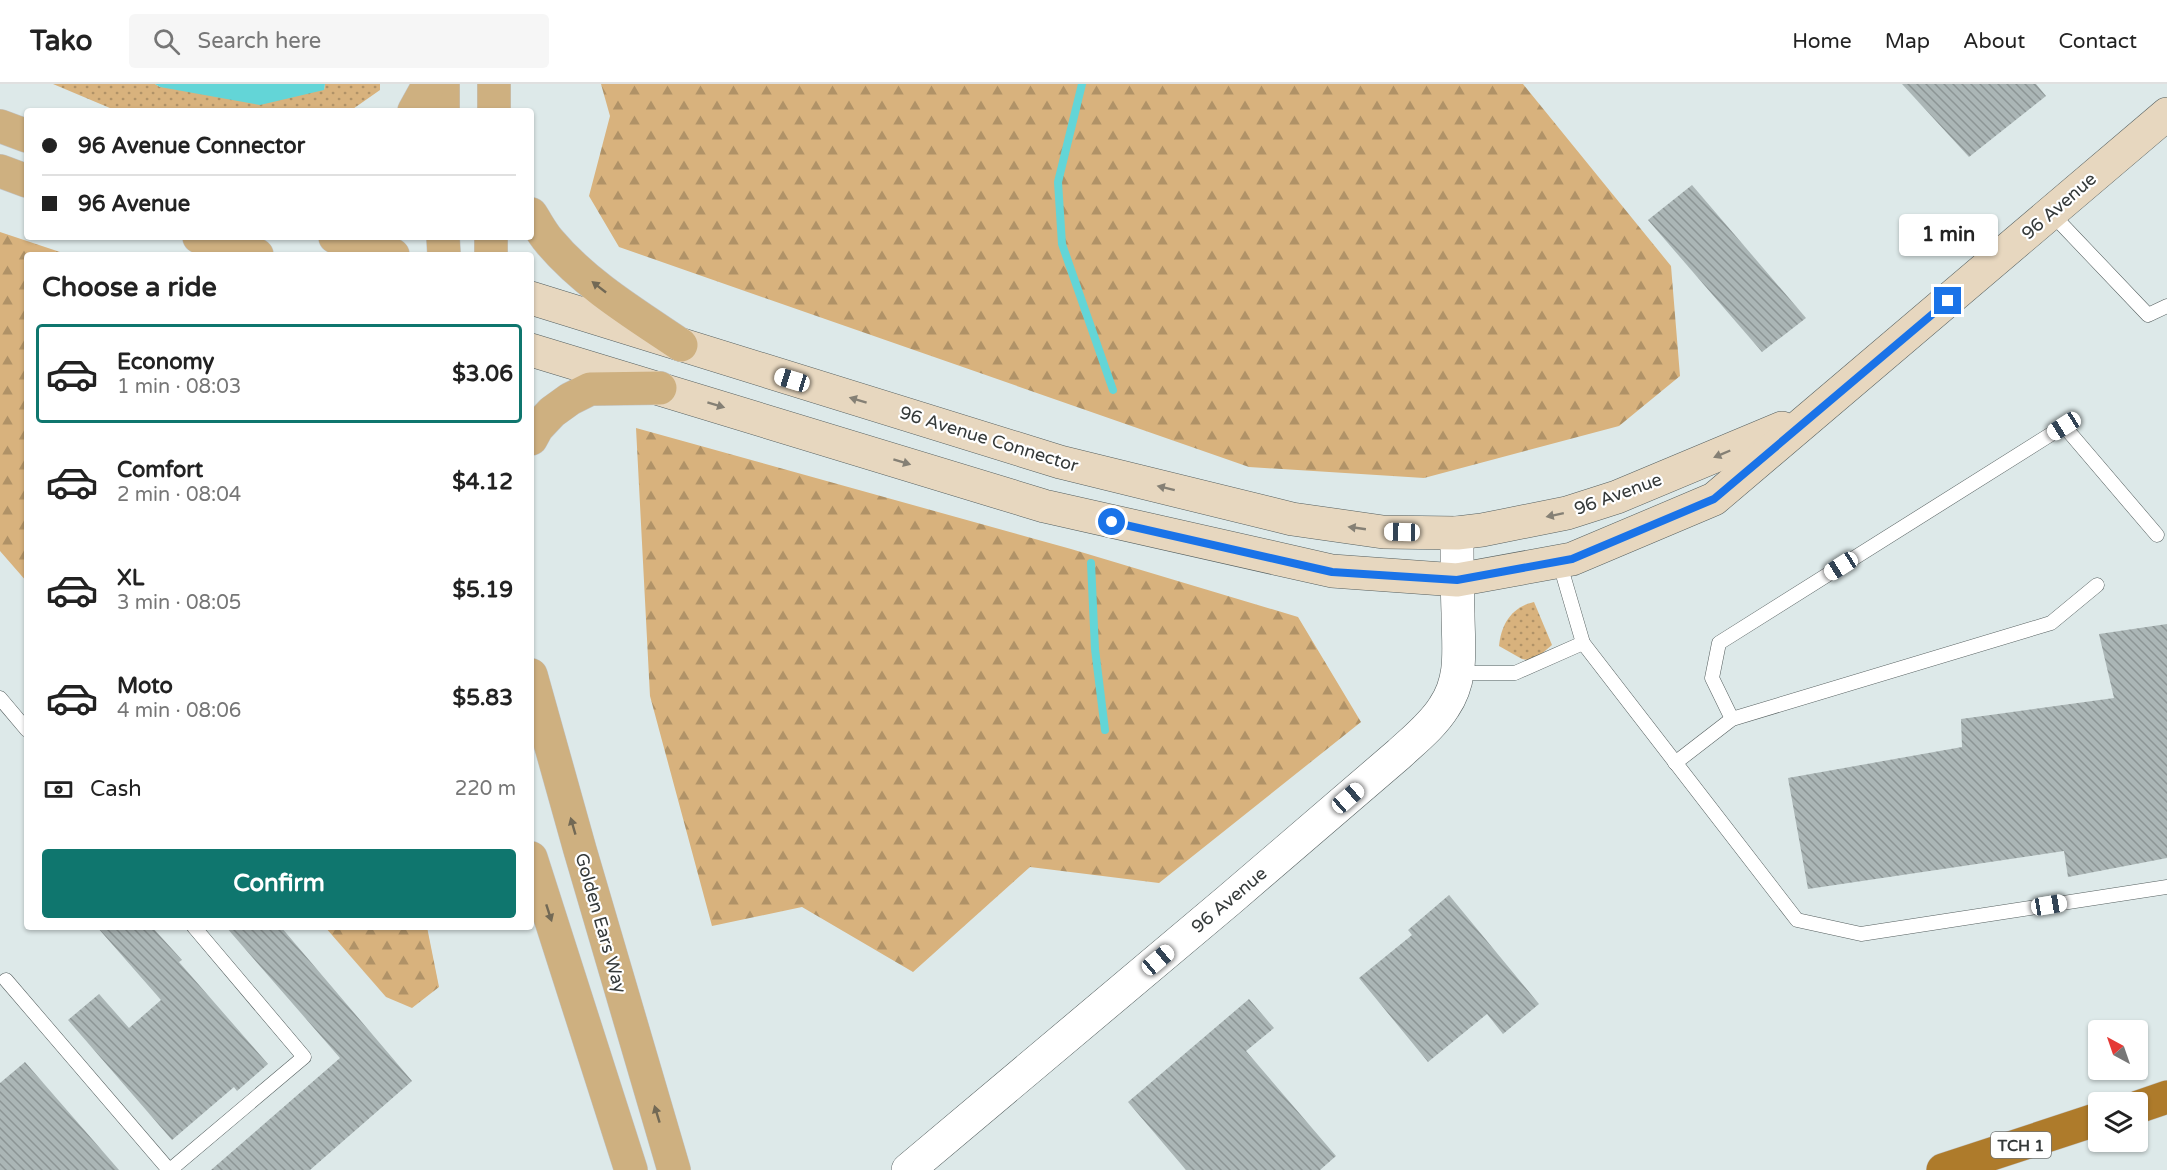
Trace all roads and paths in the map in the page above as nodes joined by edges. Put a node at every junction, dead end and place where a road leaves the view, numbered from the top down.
1 (429, 84) edge
2 (443, 84) edge
3 (494, 84) edge
4 (416, 108) edge
5 (443, 108) edge
6 (494, 108) edge
7 (2167, 114) edge
8 (0, 126) edge
9 (24, 135) edge
10 (0, 171) edge
11 (24, 180) edge
12 (2051, 213) junction
13 (534, 218) edge
14 (208, 240) edge
15 (345, 240) edge
16 (244, 252) edge
17 (383, 252) edge
18 (534, 299) edge
19 (2167, 306) edge
20 (681, 345) junction
21 (534, 351) edge
22 (660, 388) junction
23 (1814, 414) junction
24 (534, 434) edge
25 (1457, 534) junction
26 (2157, 535) dead end
27 (1559, 561) junction
28 (1457, 580) junction
29 (2097, 585) dead end
30 (1583, 643) junction
31 (1458, 673) junction
32 (534, 686) edge
33 (0, 699) edge
34 (1732, 719) junction
35 (24, 727) edge
36 (1675, 763) junction
37 (534, 867) edge
38 (2167, 887) edge
39 (197, 930) edge
40 (6, 980) dead end
41 (2167, 1097) edge
42 (2148, 1104) edge
43 (2088, 1122) edge
44 (170, 1170) edge
45 (632, 1170) edge
46 (674, 1170) edge
47 (908, 1170) edge
48 (1943, 1170) edge

1 - 4 main road
2 - 5 main road
3 - 6 main road
7 - 12 main road, 96 Avenue
8 - 9 main road
10 - 11 main road
12 - 19 lane
12 - 23 main road, 96 Avenue
20 -> 13 main road
14 - 16 main road
15 - 17 main road
18 - 20 main road, 96 Avenue Connector
25 -> 20 main road, 96 Avenue Connector
21 - 22 main road
22 - 24 main road
22 -> 28 main road
23 -> 25 main road, 96 Avenue
23 - 27 main road, 96 Avenue
25 - 28 street, 96 Avenue
26 - 34 lane
27 - 28 main road, 96 Avenue
27 - 30 lane
28 - 31 street, 96 Avenue
29 - 34 lane
30 - 31 lane
30 - 36 lane
31 - 47 street, 96 Avenue
46 -> 32 main road, Golden Ears Way
33 - 35 lane
34 - 36 lane
36 - 38 lane
37 -> 45 main road
39 - 44 lane
40 - 44 lane
41 - 42 highway
43 - 48 highway, TCH 1

